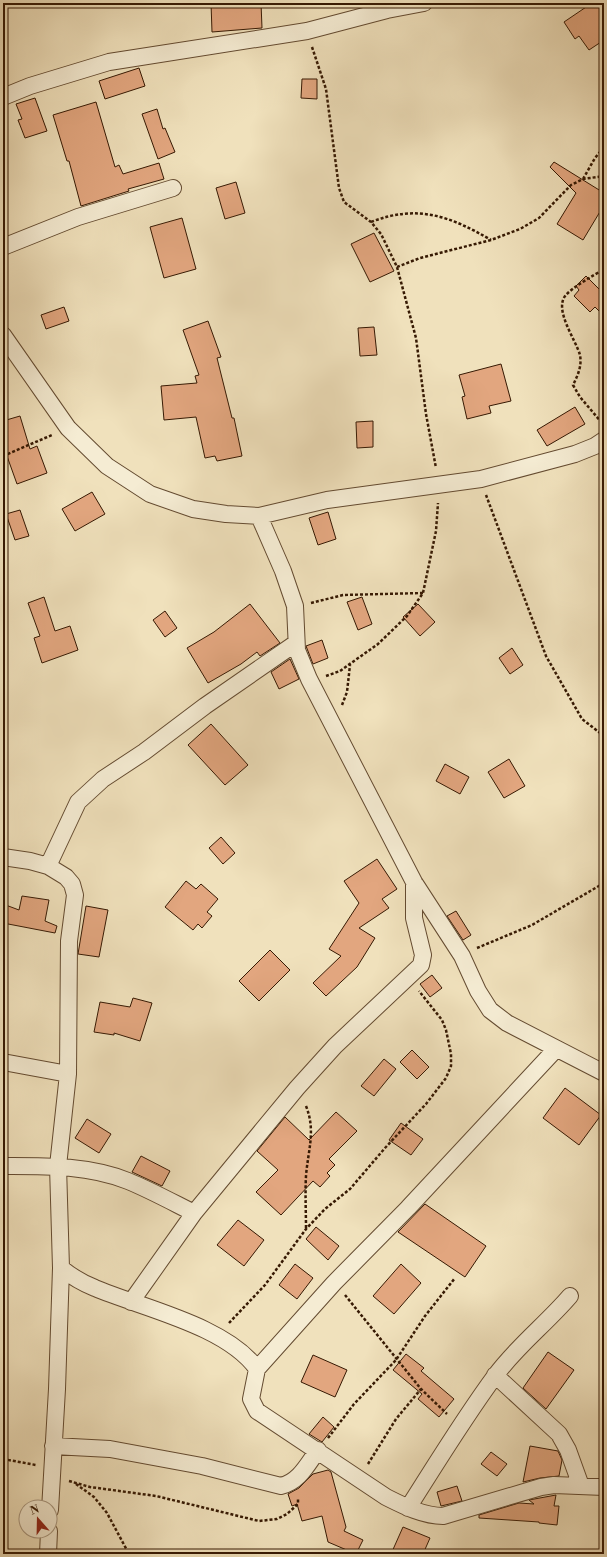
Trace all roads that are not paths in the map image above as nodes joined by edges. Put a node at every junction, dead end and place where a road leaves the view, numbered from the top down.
1 (424, 3) edge
2 (386, 6) edge
3 (3, 97) edge
4 (173, 188) dead end
5 (3, 247) edge
6 (3, 335) edge
7 (604, 440) edge
8 (259, 516) junction
9 (296, 643) junction
10 (3, 857) edge
11 (48, 866) junction
12 (414, 882) junction
13 (556, 1049) junction
14 (3, 1062) edge
15 (604, 1073) edge
16 (68, 1074) junction
17 (3, 1166) edge
18 (58, 1166) junction
19 (194, 1212) junction
20 (61, 1268) junction
21 (570, 1296) dead end
22 (131, 1302) junction
23 (257, 1369) junction
24 (496, 1376) junction
25 (54, 1446) junction
26 (318, 1450) junction
27 (581, 1486) junction
28 (604, 1487) edge
29 (51, 1499) edge
30 (408, 1508) junction
31 (49, 1539) edge
32 (48, 1554) edge

1 - 2 street
2 - 3 street
4 - 5 street
6 - 8 street
7 - 8 street
8 - 9 street
9 - 11 street
9 - 12 street
10 - 11 street
11 - 16 street
12 - 13 street
12 - 19 street
13 - 15 street
13 - 23 street
14 - 16 street
16 - 18 street
17 - 18 street
18 - 19 street
18 - 20 street
19 - 22 street
20 - 22 street
20 - 25 street
21 - 24 street
22 - 23 street
23 - 26 street
24 - 27 street
24 - 30 street
25 - 26 street
25 - 29 street
26 - 30 street
27 - 28 street
27 - 30 street
31 - 32 street

